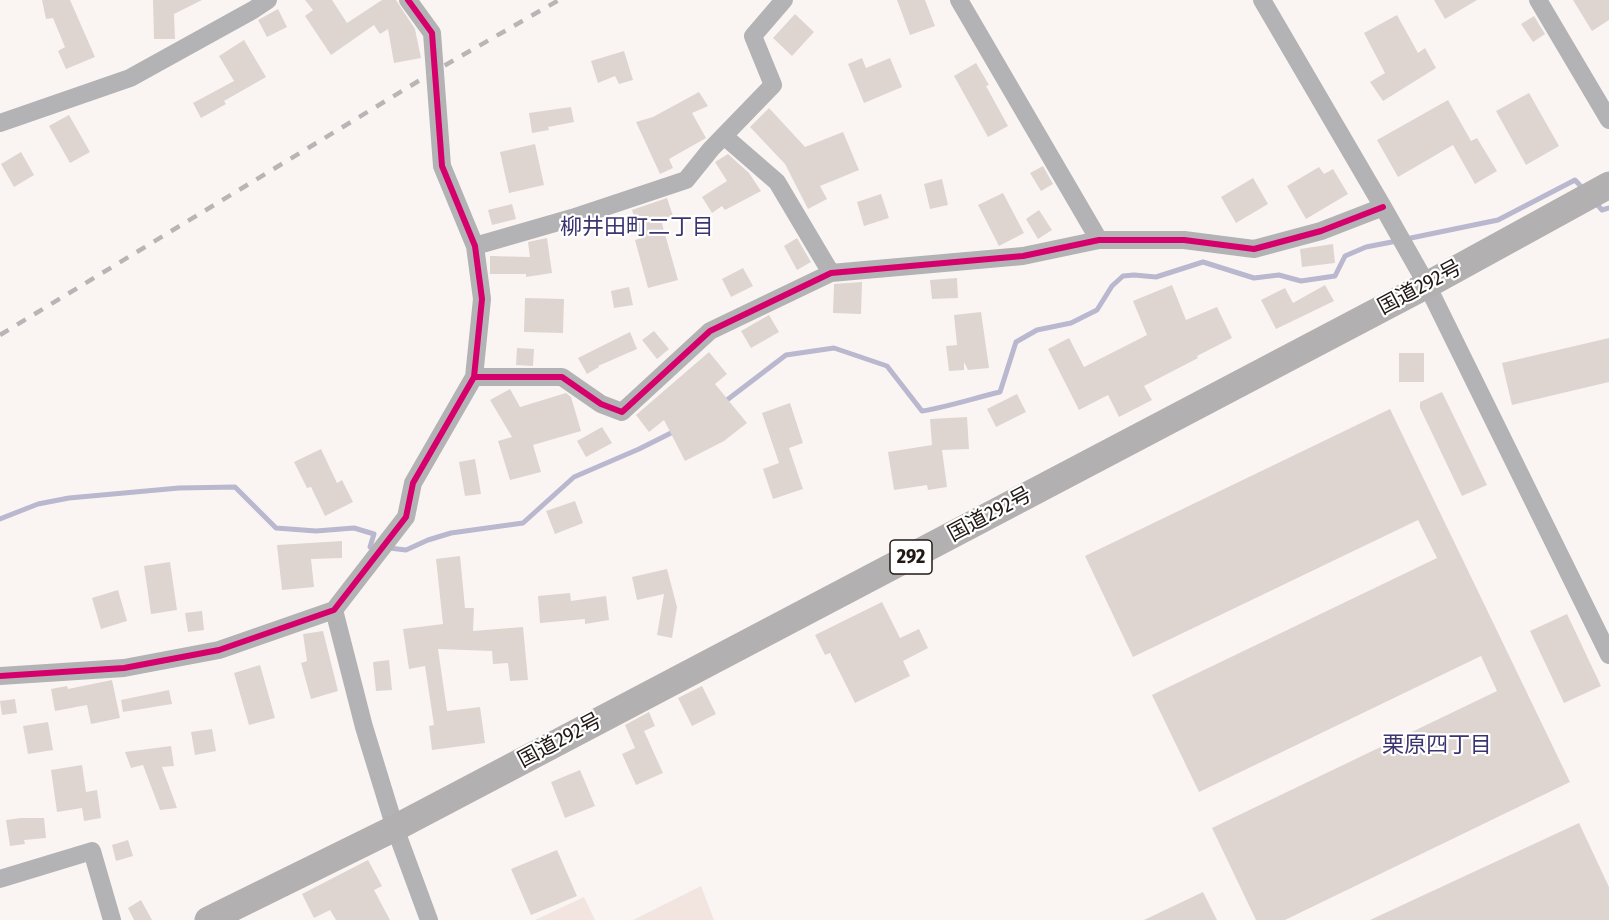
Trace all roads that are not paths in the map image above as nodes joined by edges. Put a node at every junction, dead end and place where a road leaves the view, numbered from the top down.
1 (268, 0) edge
2 (408, 0) edge
3 (784, 0) edge
4 (959, 0) edge
5 (1262, 0) edge
6 (1540, 1) edge
7 (1609, 120) edge
8 (0, 123) edge
9 (724, 136) junction
10 (1609, 185) edge
11 (1383, 207) junction
12 (1099, 240) junction
13 (475, 246) junction
14 (831, 273) junction
15 (1427, 285) junction
16 (474, 377) junction
17 (334, 610) junction
18 (1609, 655) edge
19 (0, 676) edge
20 (395, 828) junction
21 (0, 879) edge
22 (112, 920) edge
23 (208, 920) edge
24 (429, 920) edge

1 - 8 street
2 - 13 street
3 - 9 street
4 - 12 street
5 - 11 street
6 - 7 street
9 - 13 street
9 - 14 street
10 - 15 highway, 国道292号 / 292
11 - 12 street
11 - 15 street
12 - 14 street
13 - 16 street
14 - 16 street
15 - 18 street
15 - 20 highway, 国道292号 / 292
16 - 17 street
17 - 19 street
17 - 20 street
20 - 23 highway, 国道292号 / 292
20 - 24 street
21 - 22 street

